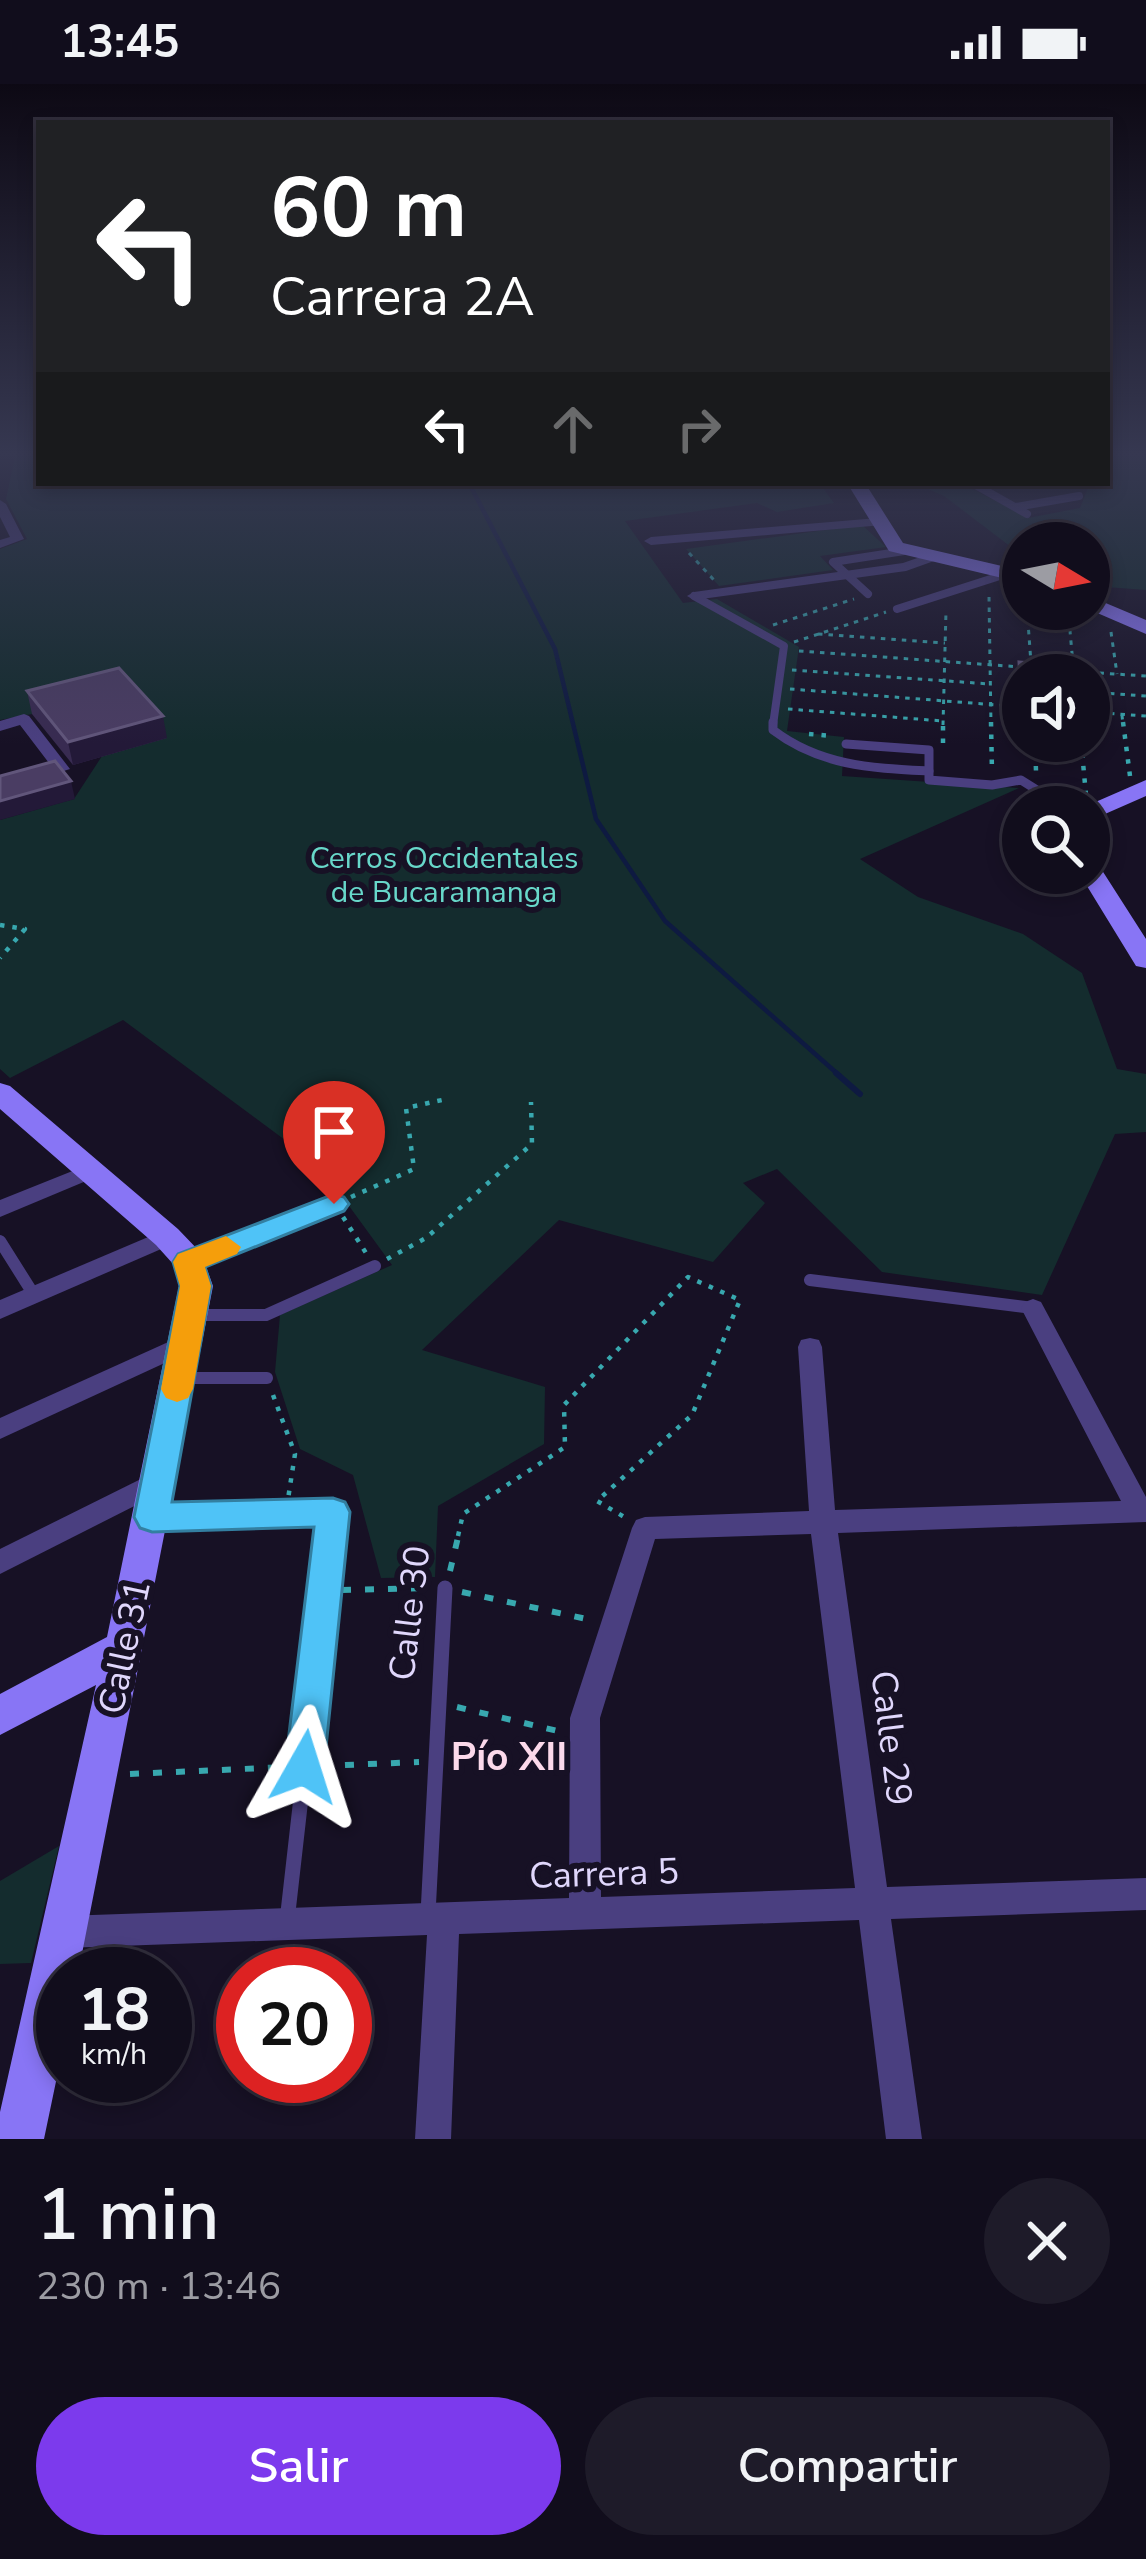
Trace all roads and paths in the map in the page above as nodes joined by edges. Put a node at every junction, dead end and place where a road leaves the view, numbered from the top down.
1 (689, 552) edge
2 (898, 552) edge
3 (907, 552) edge
4 (929, 558) junction
5 (847, 575) junction
6 (1002, 576) edge
7 (1002, 578) edge
8 (724, 592) junction
9 (946, 593) junction
10 (868, 594) joint
11 (694, 596) joint
12 (1002, 599) edge
13 (897, 609) joint
14 (1110, 611) edge
15 (1146, 628) edge
16 (1028, 630) edge
17 (1105, 630) edge
18 (757, 631) junction
19 (818, 634) junction
20 (945, 643) junction
21 (783, 648) junction
22 (945, 662) junction
23 (990, 665) junction
24 (780, 669) junction
25 (1110, 674) edge
26 (1117, 674) junction
27 (1146, 676) edge
28 (944, 680) junction
29 (990, 684) junction
30 (778, 688) junction
31 (1110, 693) edge
32 (1146, 696) edge
33 (944, 701) junction
34 (991, 704) junction
35 (1002, 705) edge
36 (775, 708) junction
37 (1110, 714) edge
38 (1122, 715) junction
39 (1146, 716) edge
40 (944, 721) junction
41 (0, 726) edge
42 (847, 744) dead end
43 (929, 771) junction
44 (942, 781) junction
45 (992, 784) junction
46 (0, 786) edge
47 (1028, 786) edge
48 (1139, 790) edge
49 (1110, 801) edge
50 (1105, 894) edge
51 (0, 925) edge
52 (0, 958) edge
53 (1146, 960) edge
54 (0, 1093) edge
55 (442, 1100) dead end
56 (531, 1102) dead end
57 (90, 1171) junction
58 (316, 1176) dead end
59 (334, 1204) junction
60 (0, 1209) edge
61 (0, 1240) edge
62 (178, 1249) junction
63 (375, 1266) junction
64 (810, 1280) dead end
65 (34, 1295) junction
66 (1033, 1308) joint
67 (0, 1310) edge
68 (185, 1346) junction
69 (811, 1347) dead end
70 (267, 1378) joint
71 (1, 1426) edge
72 (159, 1481) junction
73 (1143, 1511) edge
74 (286, 1514) junction
75 (152, 1517) junction
76 (823, 1522) junction
77 (645, 1528) junction
78 (0, 1562) edge
79 (446, 1588) junction
80 (324, 1590) junction
81 (614, 1625) junction
82 (125, 1648) junction
83 (440, 1703) junction
84 (0, 1716) edge
85 (585, 1737) junction
86 (436, 1761) junction
87 (304, 1767) junction
88 (98, 1775) junction
89 (1146, 1894) edge
90 (873, 1904) junction
91 (585, 1914) junction
92 (436, 1919) junction
93 (287, 1924) junction
94 (64, 1932) junction
95 (19, 2139) edge
96 (433, 2139) edge
97 (904, 2139) edge

1 - 8 path
2 - 5 lane
3 - 4 street
4 - 5 street
4 - 6 street
5 - 8 street
5 - 10 lane
7 - 9 lane
8 - 11 street
9 - 13 lane
9 - 20 path
10 - 18 path
11 - 18 lane
12 - 23 path
13 - 19 path
14 - 15 street
16 - 23 path
17 - 26 path
18 - 21 lane
19 - 20 path
19 - 21 path
20 - 22 path
21 - 22 path
21 - 24 lane
22 - 23 path
22 - 28 path
23 - 29 path
24 - 28 path
24 - 30 lane
25 - 26 path
26 - 27 path
28 - 29 path
28 - 33 path
29 - 34 path
30 - 33 path
30 - 36 lane
31 - 32 path
33 - 34 path
33 - 40 path
34 - 35 path
34 - 45 path
36 - 40 path
36 - 43 lane
37 - 38 path
38 - 39 path
38 - 48 path
40 - 44 path
41 - 46 street
42 - 43 lane
43 - 44 lane
44 - 45 lane
45 - 47 lane
48 - 49 street
50 - 53 street
51 - 52 path
54 - 57 street
55 - 59 path
56 - 63 path
57 - 60 street
57 - 62 street
58 - 59 path
59 - 62 lane
59 - 63 path
61 - 65 lane
62 - 65 street
62 - 68 street, Calle 31
63 - 68 lane
64 - 66 lane
65 - 67 street
66 - 73 street
68 - 70 lane
68 - 71 street
68 - 72 street, Calle 31
69 - 76 street, Calle 29
70 - 74 path
72 - 75 street, Calle 31
72 - 78 street
73 - 76 street
74 - 75 lane
74 - 80 lane
75 - 82 street, Calle 31
76 - 77 street
76 - 90 street, Calle 29
77 - 79 path, Calle 30
77 - 81 street
79 - 80 path
79 - 81 path
79 - 83 lane, Calle 30
80 - 87 lane
81 - 85 street
82 - 84 street
82 - 88 street, Calle 31
83 - 85 path
83 - 86 lane, Calle 30
85 - 91 street
86 - 87 path
86 - 92 lane, Calle 30
87 - 88 path
87 - 93 lane
88 - 94 street, Calle 31
89 - 90 street, Carrera 5
90 - 91 street, Carrera 5
90 - 97 street, Calle 29
91 - 92 street, Carrera 5
92 - 93 street, Carrera 5
92 - 96 street, Calle 30
93 - 94 street, Carrera 5
94 - 95 street, Calle 31

